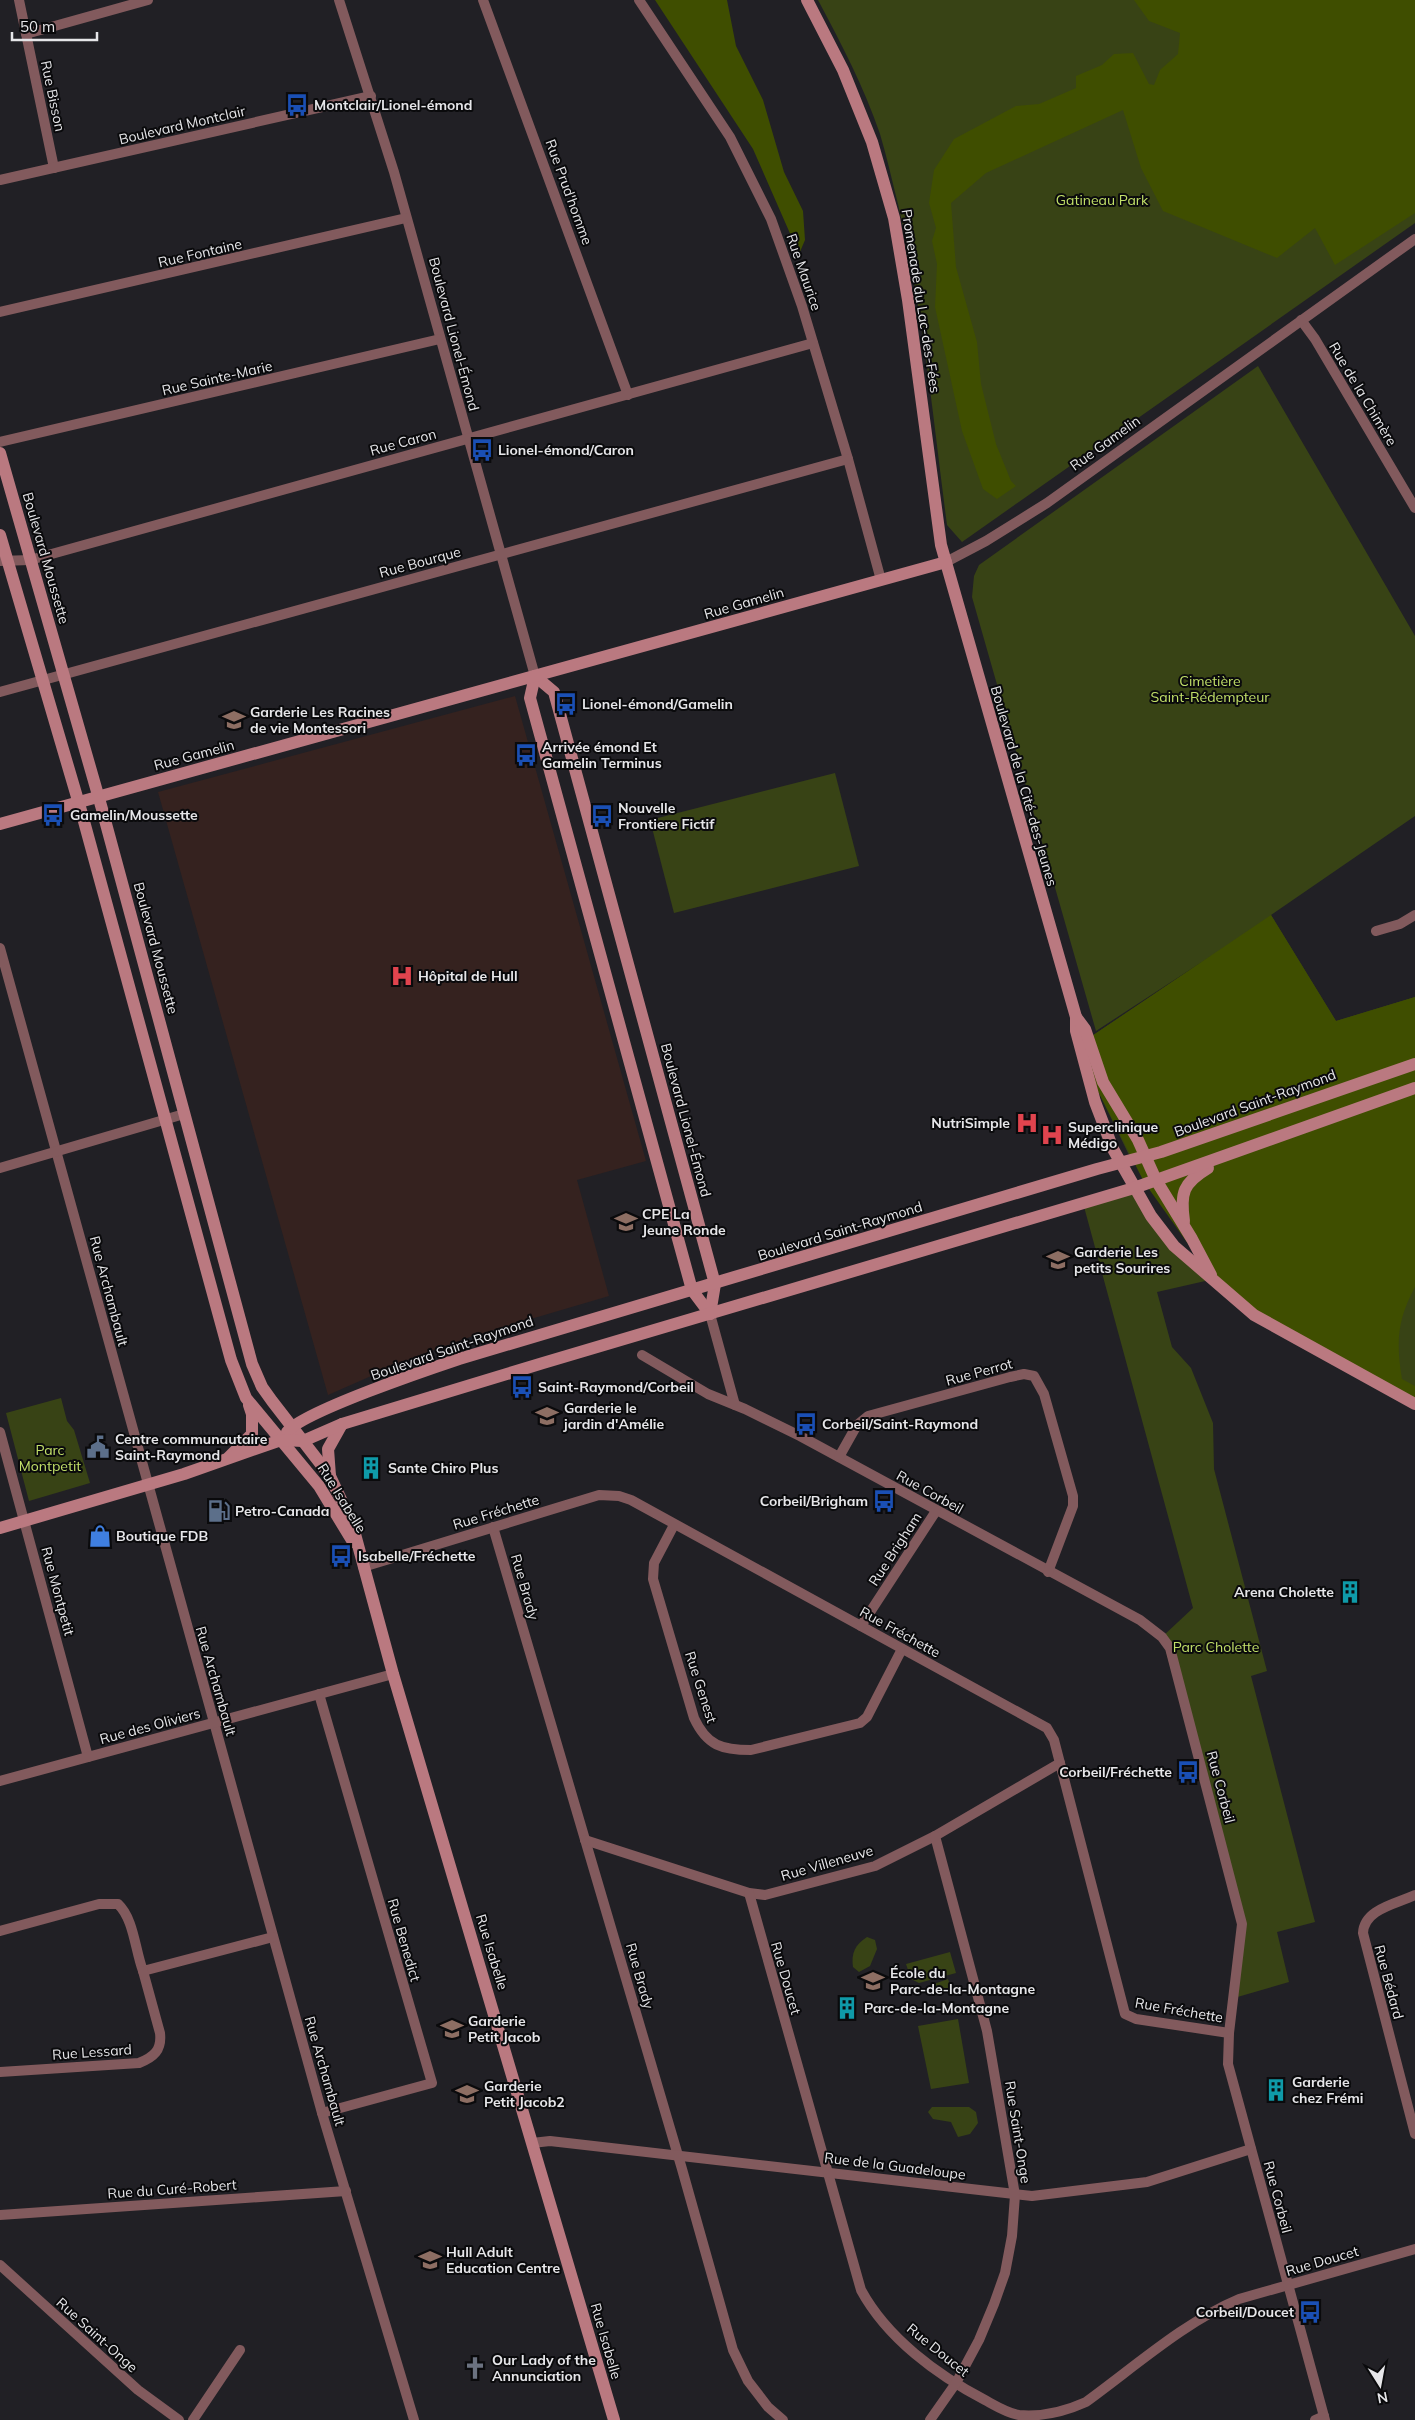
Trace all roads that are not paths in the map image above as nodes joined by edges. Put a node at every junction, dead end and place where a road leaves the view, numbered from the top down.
1 (19, 0) edge
2 (148, 0) edge
3 (339, 0) edge
4 (483, 0) edge
5 (639, 0) edge
6 (807, 0) edge
7 (26, 34) junction
8 (371, 96) junction
9 (54, 168) junction
10 (0, 180) edge
11 (406, 218) junction
12 (1415, 239) edge
13 (0, 312) edge
14 (1301, 320) junction
15 (440, 339) junction
16 (813, 343) junction
17 (628, 394) junction
18 (467, 440) junction
19 (0, 442) edge
20 (0, 453) edge
21 (848, 459) junction
22 (1415, 508) edge
23 (0, 535) edge
24 (500, 555) junction
25 (3, 560) edge
26 (30, 560) junction
27 (946, 562) junction
28 (881, 580) junction
29 (64, 673) junction
30 (535, 676) junction
31 (43, 680) junction
32 (0, 692) edge
33 (99, 797) junction
34 (78, 803) junction
35 (0, 824) edge
36 (1415, 915) edge
37 (1376, 931) dead end
38 (0, 948) edge
39 (1076, 1017) junction
40 (1415, 1064) edge
41 (1415, 1088) edge
42 (184, 1114) junction
43 (167, 1120) junction
44 (57, 1152) junction
45 (1228, 1156) junction
46 (1144, 1158) junction
47 (1120, 1164) junction
48 (0, 1168) edge
49 (1156, 1180) junction
50 (1134, 1188) junction
51 (1184, 1226) junction
52 (1214, 1279) junction
53 (715, 1284) junction
54 (692, 1290) junction
55 (710, 1314) junction
56 (642, 1355) dead end
57 (246, 1398) junction
58 (735, 1404) junction
59 (1415, 1404) edge
60 (342, 1424) junction
61 (292, 1426) junction
62 (0, 1432) edge
63 (281, 1440) junction
64 (303, 1441) junction
65 (839, 1457) junction
66 (227, 1459) junction
67 (330, 1476) junction
68 (148, 1484) junction
69 (936, 1511) junction
70 (25, 1521) junction
71 (674, 1525) junction
72 (492, 1527) junction
73 (0, 1528) edge
74 (358, 1551) junction
75 (363, 1567) junction
76 (1048, 1572) junction
77 (860, 1626) junction
78 (902, 1649) junction
79 (393, 1674) junction
80 (319, 1694) junction
81 (214, 1722) junction
82 (88, 1757) junction
83 (1060, 1763) junction
84 (0, 1781) edge
85 (935, 1836) junction
86 (586, 1840) junction
87 (749, 1893) junction
88 (1415, 1896) edge
89 (0, 1931) edge
90 (273, 1937) junction
91 (143, 1971) junction
92 (1229, 2033) junction
93 (0, 2072) edge
94 (322, 2113) junction
95 (1415, 2134) edge
96 (532, 2142) junction
97 (1251, 2150) junction
98 (678, 2157) junction
99 (827, 2172) junction
100 (346, 2191) junction
101 (1015, 2195) junction
102 (0, 2215) edge
103 (1415, 2249) edge
104 (0, 2265) edge
105 (1288, 2285) junction
106 (240, 2350) dead end
107 (956, 2384) junction
108 (1321, 2418) edge
109 (179, 2420) edge
110 (193, 2420) edge
111 (414, 2420) edge
112 (614, 2420) edge
113 (783, 2420) edge
114 (930, 2420) edge

1 - 7 street, Rue Bisson
2 - 7 street
3 - 8 street, Boulevard Lionel-Émond
4 - 17 street, Rue Prud'homme
5 - 16 street, Rue Maurice
6 - 27 street, Promenade du Lac-des-Fées
7 - 9 street, Rue Bisson
8 - 9 street, Boulevard Montclair
8 - 11 street, Boulevard Lionel-Émond
9 - 10 street, Boulevard Montclair
11 - 13 street, Rue Fontaine
11 - 15 street, Boulevard Lionel-Émond
12 - 14 street, Rue Gamelin
14 - 22 street, Rue de la Chimère
14 - 27 street, Rue Gamelin
15 - 18 street, Boulevard Lionel-Émond
15 - 19 street, Rue Sainte-Marie
16 - 17 street, Rue Caron
16 - 21 street, Rue Maurice
17 - 18 street, Rue Caron
18 - 24 street, Boulevard Lionel-Émond
18 - 26 street, Rue Caron
20 - 26 street, Boulevard Moussette
21 - 24 street, Rue Bourque
21 - 28 street, Rue Maurice
23 - 25 street
24 - 29 street, Rue Bourque
24 - 30 street, Boulevard Lionel-Émond
25 - 26 street, Rue Caron
25 - 31 street
26 - 29 street, Boulevard Moussette
27 - 28 street, Rue Gamelin
27 - 39 street, Boulevard de la Cité-des-Jeunes
28 - 30 street, Rue Gamelin
29 - 31 street, Rue Bourque
29 - 33 street, Boulevard Moussette
30 - 33 street, Rue Gamelin
30 - 53 street, Boulevard Lionel-Émond
30 - 54 street, Boulevard Lionel-Émond
31 - 32 street, Rue Bourque
31 - 34 street
33 - 34 street, Rue Gamelin
33 - 42 street, Boulevard Moussette
34 - 35 street, Rue Gamelin
34 - 43 street
36 - 37 street
38 - 44 street, Rue Archambault
39 - 46 street, Boulevard de la Cité-des-Jeunes
39 - 47 street, Boulevard de la Cité-des-Jeunes
40 - 46 street, Boulevard Saint-Raymond
41 - 45 street
42 - 43 street
42 - 61 street, Boulevard Moussette
43 - 44 street
43 - 57 street
44 - 48 street
44 - 68 street, Rue Archambault
45 - 49 street
45 - 51 street
46 - 47 street, Boulevard Saint-Raymond
46 - 49 street, Boulevard de la Cité-des-Jeunes
47 - 50 street, Boulevard de la Cité-des-Jeunes
47 - 53 street, Boulevard Saint-Raymond
49 - 50 street
49 - 51 street, Boulevard de la Cité-des-Jeunes
50 - 52 street, Boulevard de la Cité-des-Jeunes
50 - 55 street
51 - 52 street, Boulevard de la Cité-des-Jeunes
52 - 59 street, Boulevard de la Cité-des-Jeunes
53 - 54 street, Boulevard Saint-Raymond
53 - 55 street, Boulevard Lionel-Émond
54 - 55 street, Boulevard Lionel-Émond
54 - 61 street, Boulevard Saint-Raymond
55 - 58 street
55 - 60 street
56 - 58 street, Rue Corbeil
57 - 63 street
57 - 66 street
58 - 65 street, Rue Corbeil
60 - 64 street
60 - 67 street
61 - 63 street, Boulevard Saint-Raymond
61 - 64 street, Boulevard Moussette
62 - 70 street, Rue Montpetit
63 - 64 street
63 - 66 street
63 - 74 street, Rue Isabelle
64 - 67 street, Rue Isabelle
65 - 69 street, Rue Corbeil
65 - 76 street, Rue Perrot
66 - 68 street
67 - 74 street, Rue Isabelle
68 - 70 street
68 - 81 street, Rue Archambault
69 - 76 street, Rue Corbeil
69 - 77 street, Rue Brigham
70 - 73 street
70 - 82 street, Rue Montpetit
71 - 72 street, Rue Fréchette
71 - 77 street, Rue Fréchette
71 - 78 street, Rue Genest
72 - 75 street, Rue Fréchette
72 - 86 street, Rue Brady
74 - 75 street, Rue Isabelle
75 - 79 street, Rue Isabelle
76 - 92 street, Rue Corbeil
77 - 78 street, Rue Fréchette
78 - 83 street, Rue Fréchette
79 - 80 street, Rue des Oliviers
79 - 96 street, Rue Isabelle
80 - 81 street, Rue des Oliviers
80 - 94 street, Rue Benedict
81 - 82 street, Rue des Oliviers
81 - 90 street, Rue Archambault
82 - 84 street, Rue des Oliviers
83 - 85 street, Rue Villeneuve
83 - 92 street, Rue Fréchette
85 - 87 street, Rue Villeneuve
85 - 101 street, Rue Saint-Onge
86 - 87 street, Rue Villeneuve
86 - 98 street, Rue Brady
87 - 99 street, Rue Doucet
88 - 95 street, Rue Bédard
89 - 91 street, Rue Lessard
90 - 91 street
90 - 94 street, Rue Archambault
91 - 93 street, Rue Lessard
92 - 97 street, Rue Corbeil
94 - 100 street, Rue Archambault
96 - 98 street, Rue de la Guadeloupe
96 - 112 street, Rue Isabelle
97 - 101 street, Rue de la Guadeloupe
97 - 105 street, Rue Corbeil
98 - 99 street, Rue de la Guadeloupe
98 - 113 street, Rue Brady
99 - 101 street, Rue de la Guadeloupe
99 - 107 street, Rue Doucet
100 - 102 street, Rue du Curé-Robert
100 - 111 street, Rue Archambault
101 - 107 street, Rue Saint-Onge
103 - 105 street, Rue Doucet
104 - 109 street, Rue Saint-Onge
105 - 107 street, Rue Doucet
105 - 108 street, Rue Corbeil
106 - 110 street
107 - 114 street, Rue Saint-Onge

